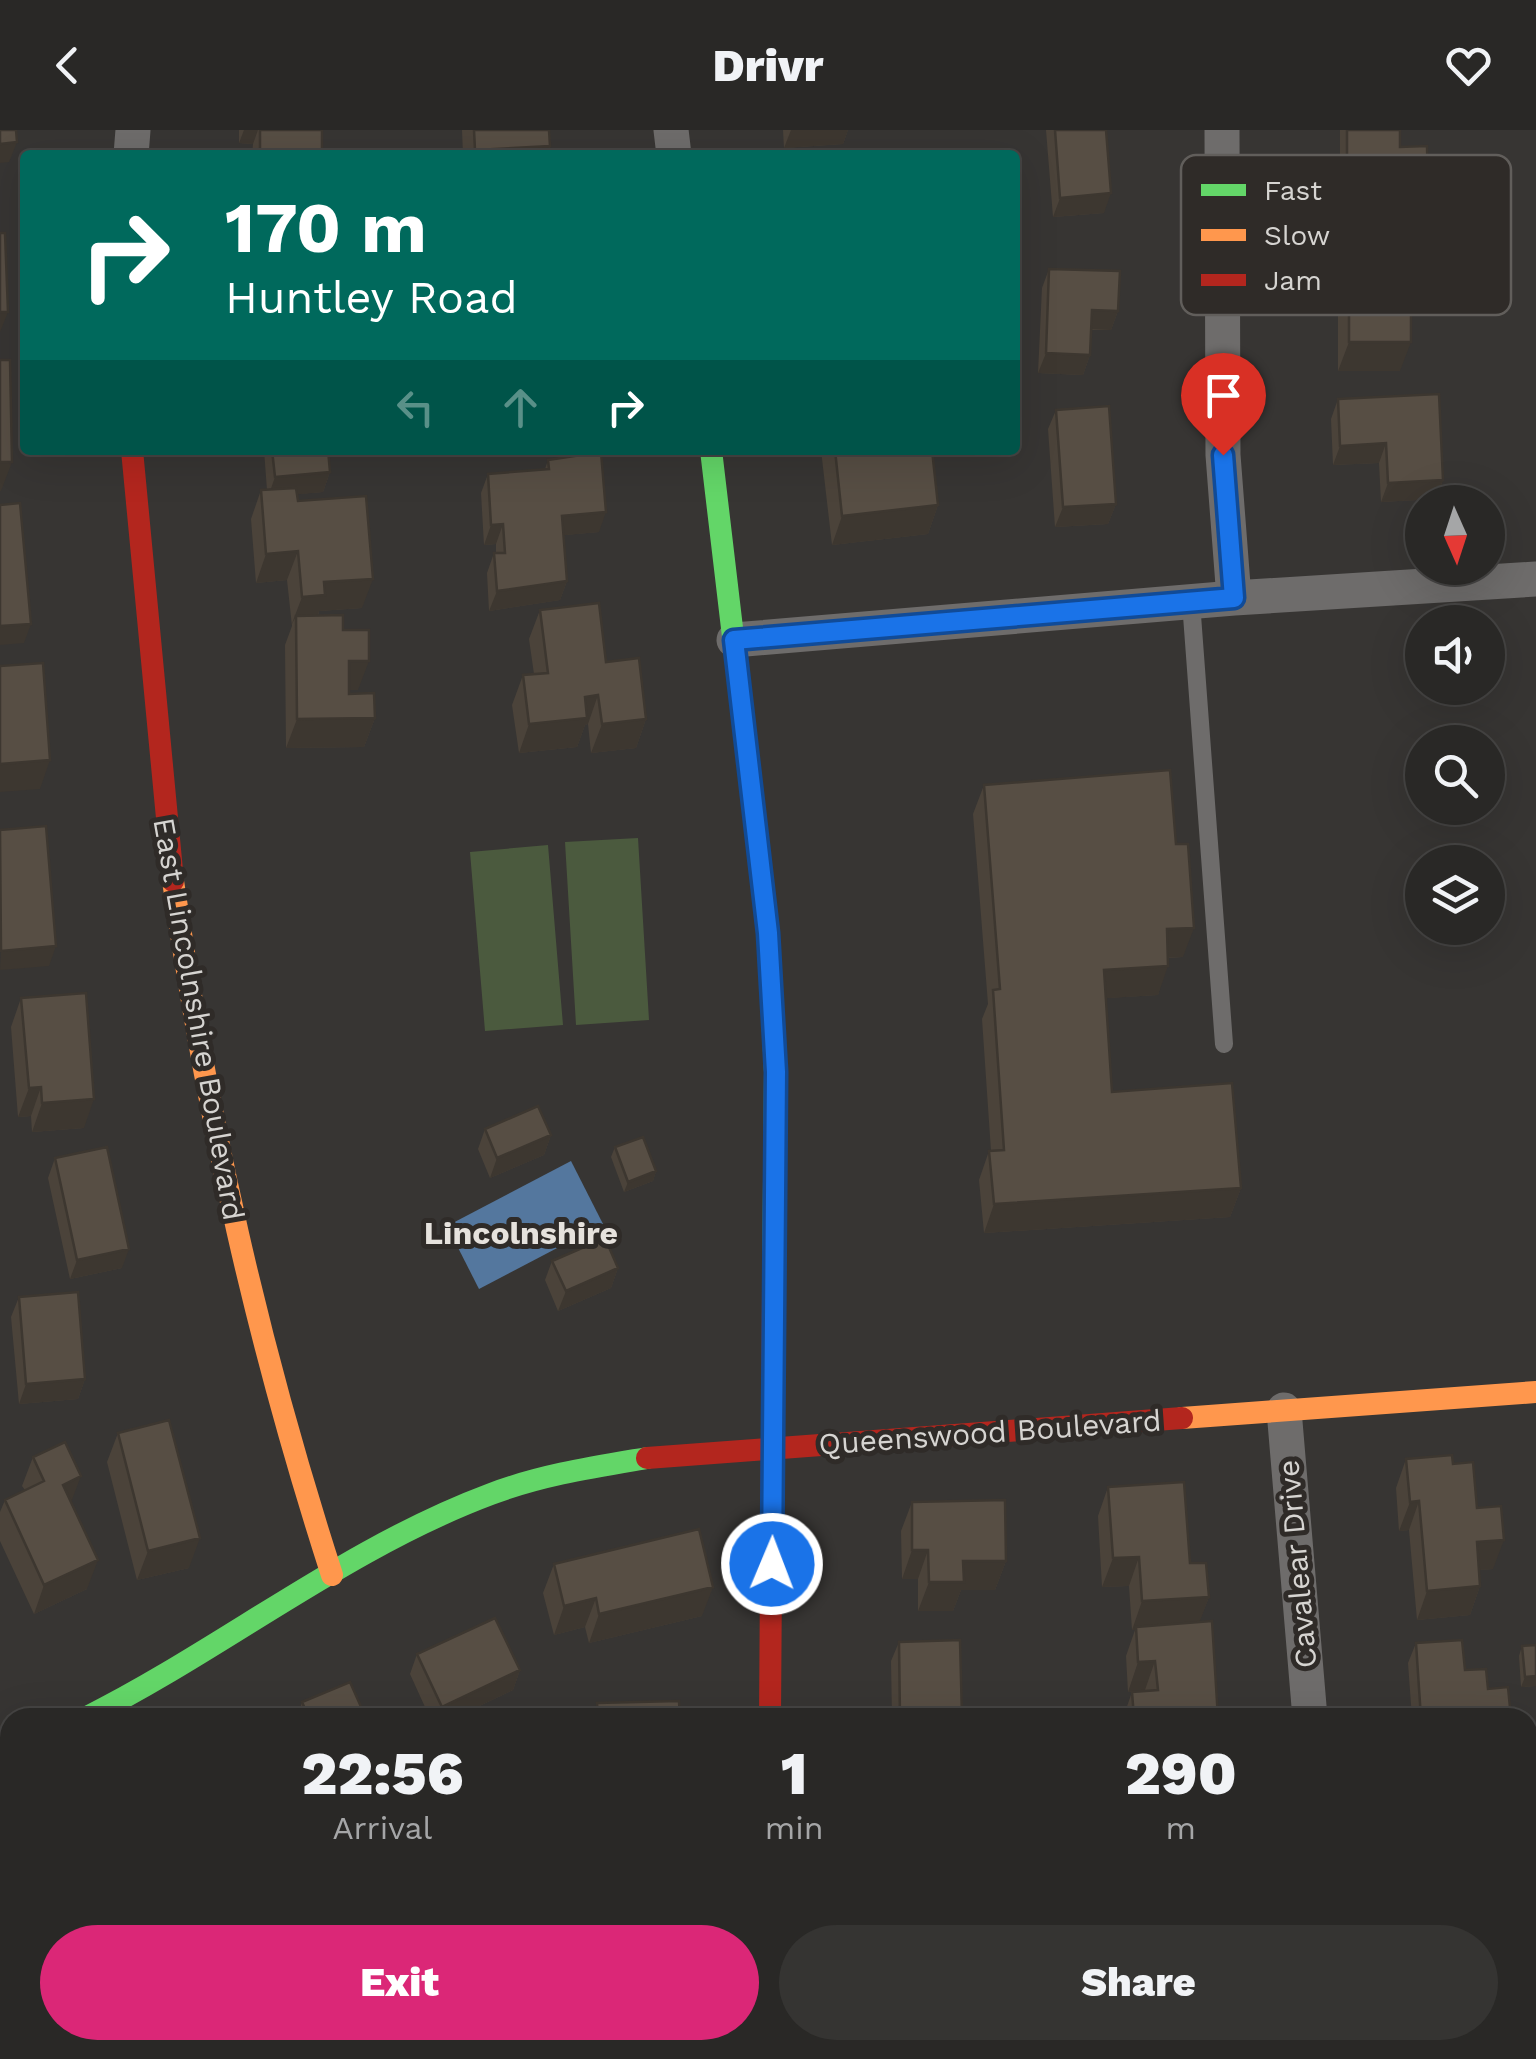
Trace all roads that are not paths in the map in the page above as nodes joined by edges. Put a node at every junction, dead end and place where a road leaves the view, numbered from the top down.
1 (1222, 130) edge
2 (1222, 155) edge
3 (1223, 315) edge
4 (132, 455) edge
5 (712, 455) edge
6 (1536, 579) edge
7 (1234, 598) junction
8 (1191, 602) junction
9 (734, 640) junction
10 (1224, 1044) dead end
11 (1536, 1392) edge
12 (1284, 1410) junction
13 (774, 1449) junction
14 (332, 1575) junction
15 (107, 1708) edge
16 (770, 1708) edge
17 (1309, 1708) edge

1 - 2 street
3 - 7 street
4 - 14 street, East Lincolnshire Boulevard
5 - 9 street
6 - 7 street
7 - 8 street
8 - 9 street
8 - 10 lane
9 - 13 street
11 - 12 street, Queenswood Boulevard
12 - 13 street, Queenswood Boulevard
12 - 17 street, Cavalear Drive
13 - 14 street, Queenswood Boulevard
13 - 16 street
14 - 15 street, Queenswood Boulevard

